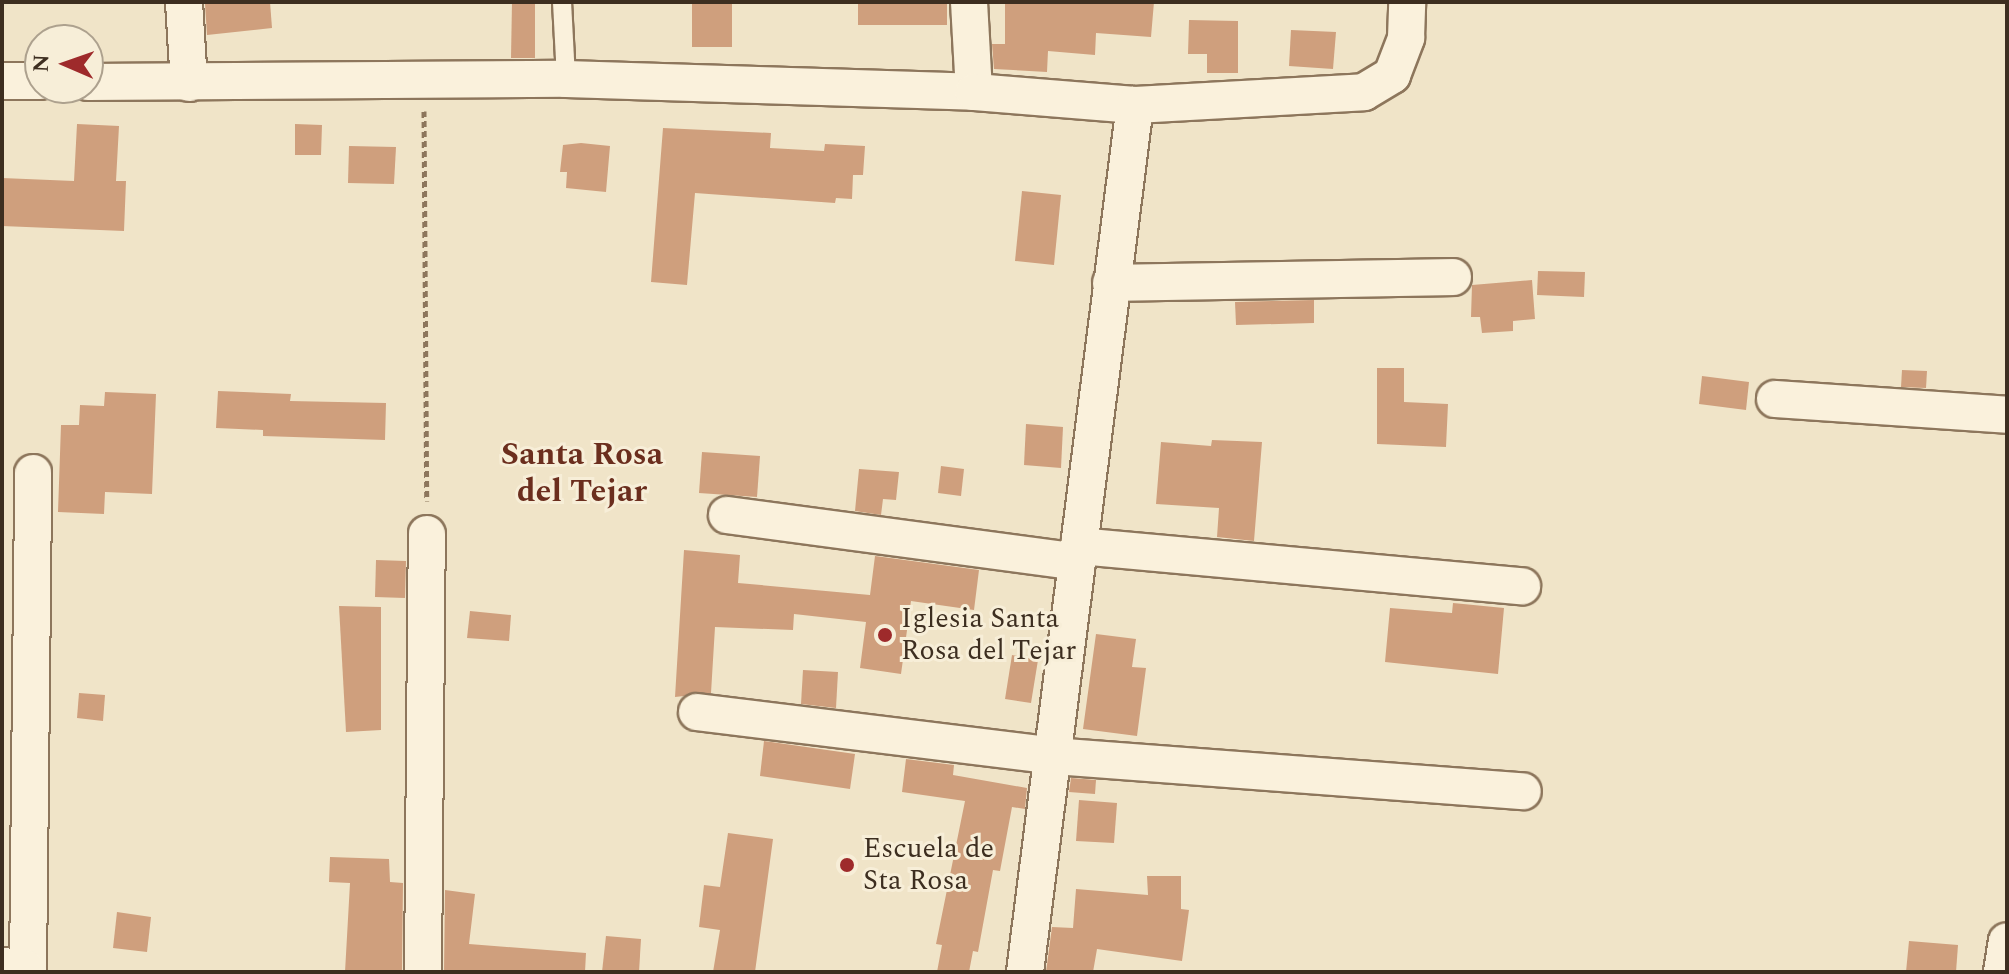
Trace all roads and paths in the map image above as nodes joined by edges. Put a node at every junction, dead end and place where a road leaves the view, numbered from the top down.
1 (184, 2) edge
2 (562, 2) edge
3 (969, 2) edge
4 (1407, 2) edge
5 (566, 79) junction
6 (424, 80) junction
7 (2, 81) edge
8 (24, 81) edge
9 (104, 82) edge
10 (189, 83) junction
11 (974, 92) junction
12 (1135, 105) junction
13 (1453, 277) dead end
14 (1111, 283) junction
15 (1775, 399) dead end
16 (2007, 415) edge
17 (33, 473) dead end
18 (727, 515) dead end
19 (427, 534) joint
20 (1078, 554) junction
21 (1522, 586) dead end
22 (697, 712) dead end
23 (1053, 756) junction
24 (1523, 791) dead end
25 (2007, 941) edge
26 (2, 970) edge
27 (26, 972) edge
28 (423, 972) edge
29 (1025, 972) edge
30 (2002, 972) edge

1 - 10 street
2 - 5 lane
3 - 11 street
4 - 12 street
5 - 6 street
5 - 11 street
6 - 10 street
6 - 19 path
7 - 8 street
9 - 10 street
11 - 12 street
12 - 14 street
13 - 14 street
14 - 20 street
15 - 16 street
17 - 27 street
18 - 20 street
19 - 28 street
20 - 21 street
20 - 23 street
22 - 23 street
23 - 24 street
23 - 29 street
25 - 30 street
26 - 27 main road

